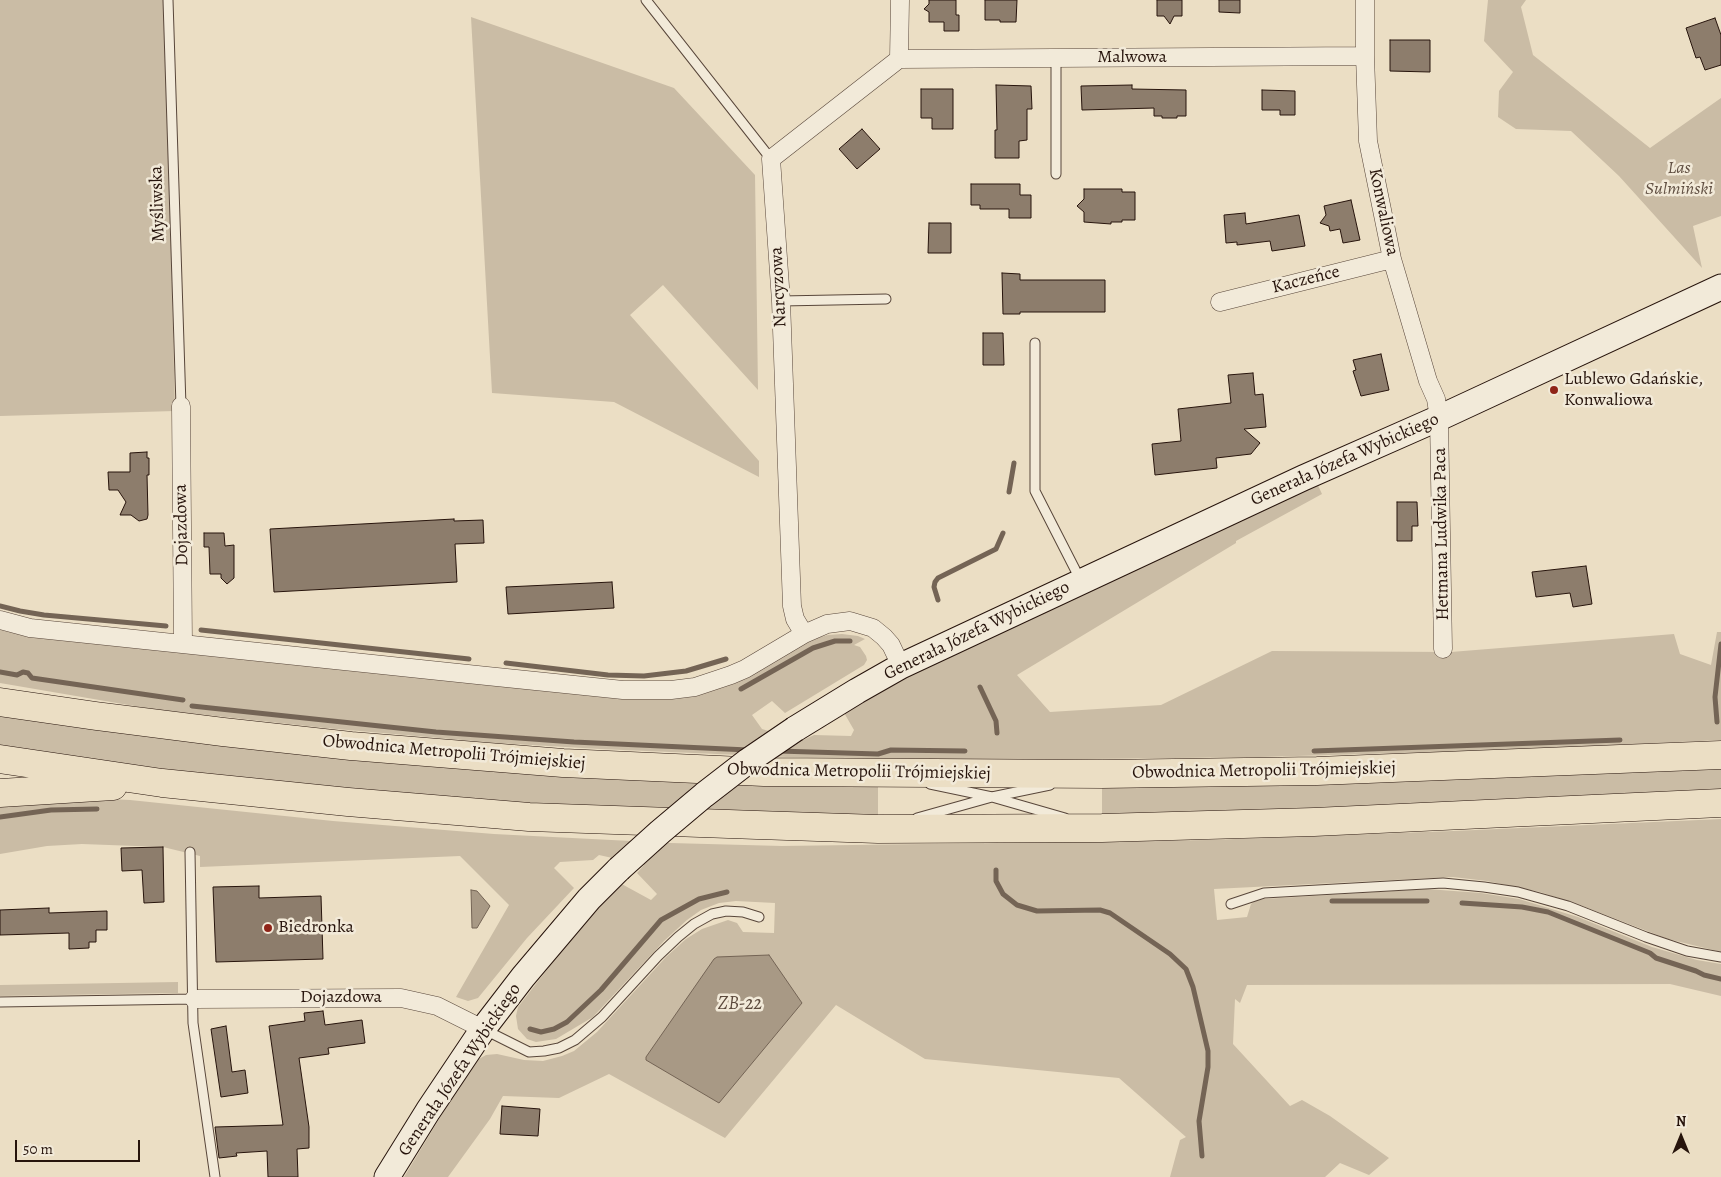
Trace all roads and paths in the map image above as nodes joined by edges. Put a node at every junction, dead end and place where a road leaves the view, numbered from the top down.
1 (168, 0) edge
2 (646, 0) edge
3 (900, 0) edge
4 (1365, 0) edge
5 (1365, 56) junction
6 (1056, 58) junction
7 (899, 59) junction
8 (771, 159) junction
9 (1056, 174) dead end
10 (1392, 259) junction
11 (1721, 287) edge
12 (886, 298) dead end
13 (781, 301) junction
14 (1220, 302) dead end
15 (1035, 343) dead end
16 (181, 406) joint
17 (1439, 418) junction
18 (1081, 581) junction
19 (0, 620) edge
20 (804, 634) junction
21 (183, 644) junction
22 (1443, 650) dead end
23 (902, 666) junction
24 (0, 702) edge
25 (1721, 756) edge
26 (0, 759) edge
27 (878, 774) junction
28 (1102, 774) junction
29 (162, 782) junction
30 (0, 793) edge
31 (992, 797) junction
32 (1721, 803) edge
33 (878, 828) junction
34 (1102, 828) junction
35 (190, 852) dead end
36 (1231, 904) dead end
37 (759, 917) dead end
38 (1721, 957) edge
39 (194, 999) junction
40 (0, 1002) edge
41 (483, 1029) junction
42 (214, 1177) edge
43 (388, 1177) edge

1 - 16 lane, Myśliwska
2 - 8 lane
3 - 7 street
4 - 5 street, Konwaliowa
5 - 6 street, Malwowa
5 - 10 street, Konwaliowa
6 - 7 street, Malwowa
6 - 9 lane
7 - 8 street
8 - 13 street, Narcyzowa
10 - 14 street, Kaczeńce
10 - 17 street, Konwaliowa
11 - 17 main road, Generała Józefa Wybickiego
12 - 13 lane
13 - 20 street, Narcyzowa
15 - 18 lane
16 - 21 street, Dojazdowa
17 - 18 main road, Generała Józefa Wybickiego
17 - 22 street, Hetmana Ludwika Paca
18 - 23 main road, Generała Józefa Wybickiego
19 - 21 street
20 - 21 street
20 - 23 street
23 - 41 main road, Generała Józefa Wybickiego, bridge
24 - 27 highway, Obwodnica Metropolii Trójmiejskiej
25 - 28 highway, Obwodnica Metropolii Trójmiejskiej
26 - 29 highway
27 - 28 highway, Obwodnica Metropolii Trójmiejskiej
27 - 31 lane
28 - 31 lane
29 - 30 highway
29 - 33 highway
31 - 33 lane
31 - 34 lane
32 - 34 highway
33 - 34 highway
35 - 39 lane
36 - 38 lane
37 - 41 lane
39 - 40 lane
39 - 41 street, Dojazdowa
39 - 42 lane
41 - 43 main road, Generała Józefa Wybickiego

